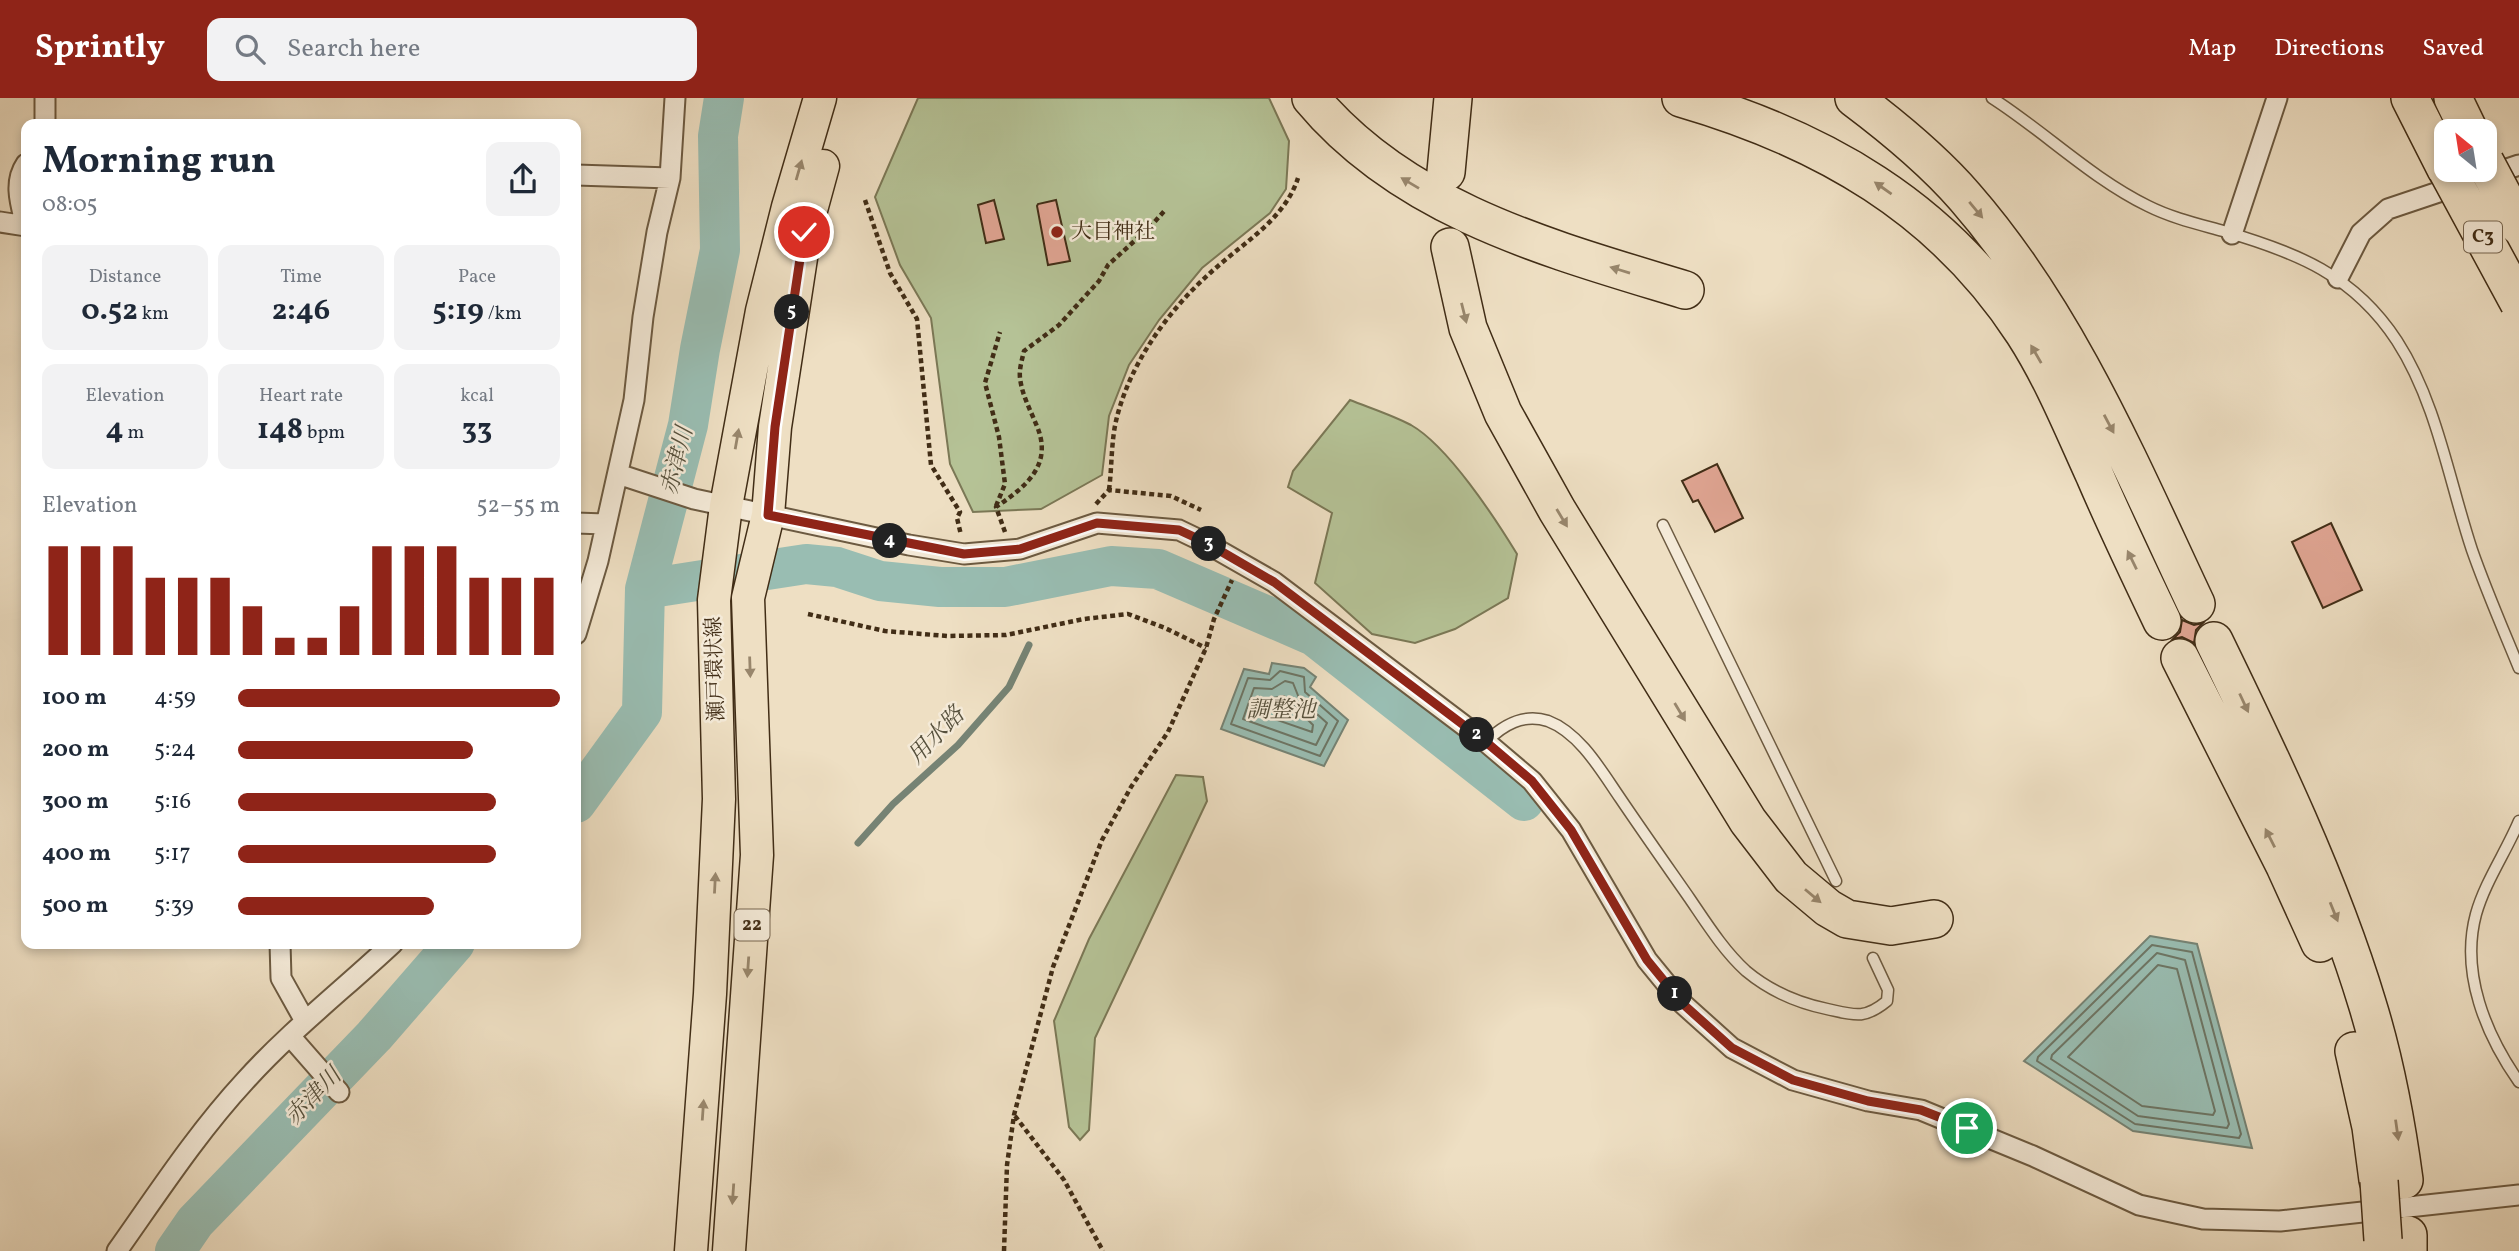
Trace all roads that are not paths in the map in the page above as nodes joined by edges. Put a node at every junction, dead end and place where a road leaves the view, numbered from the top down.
1 (46, 98) edge
2 (675, 98) edge
3 (820, 98) edge
4 (841, 98) edge
5 (1311, 98) edge
6 (1453, 98) edge
7 (1681, 98) edge
8 (1854, 98) edge
9 (1992, 98) edge
10 (2277, 98) edge
11 (2409, 98) edge
12 (2452, 98) edge
13 (2459, 98) edge
14 (45, 119) edge
15 (2465, 119) edge
16 (2467, 119) edge
17 (2434, 146) edge
18 (2497, 169) edge
19 (21, 171) edge
20 (1446, 172) dead end
21 (581, 175) edge
22 (670, 178) junction
23 (2453, 182) edge
24 (2462, 182) edge
25 (21, 202) edge
26 (0, 222) edge
27 (21, 225) edge
28 (2519, 226) edge
29 (2232, 234) junction
30 (1450, 247) dead end
31 (2338, 278) junction
32 (1685, 290) dead end
33 (2519, 303) edge
34 (618, 474) junction
35 (726, 506) junction
36 (768, 515) junction
37 (581, 523) edge
38 (605, 524) junction
39 (1663, 525) dead end
40 (2196, 604) dead end
41 (581, 617) edge
42 (2162, 621) dead end
43 (2214, 642) dead end
44 (2180, 658) dead end
45 (2519, 668) edge
46 (1486, 742) junction
47 (2519, 821) edge
48 (1836, 881) dead end
49 (1934, 919) dead end
50 (280, 949) edge
51 (386, 949) edge
52 (1873, 958) dead end
53 (305, 1021) junction
54 (294, 1043) junction
55 (2519, 1082) edge
56 (339, 1092) dead end
57 (2391, 1180) junction
58 (2519, 1195) edge
59 (2396, 1244) edge
60 (117, 1251) edge
61 (691, 1251) edge
62 (729, 1251) edge

1 - 14 street
2 - 22 street
35 -> 3 main road, 瀬戸環状線 / 22
4 - 36 main road, 瀬戸環状線 / 22
32 -> 5 highway
6 - 20 highway
42 -> 7 highway
8 -> 40 highway
9 - 29 lane
10 - 29 street
11 - 17 highway, C3
12 - 15 highway
13 - 16 highway
18 - 28 highway, C3, bridge
19 - 25 street
21 - 22 street
22 - 34 street
23 - 33 highway, C3, bridge
24 - 31 street
26 - 27 street
29 - 31 lane
30 -> 49 highway
31 - 45 lane
34 - 35 street
34 - 38 street
35 - 36 street
61 -> 35 main road, 瀬戸環状線 / 22
36 - 46 street
36 -> 62 main road, 瀬戸環状線 / 22
37 - 38 street
38 - 41 street
39 - 48 lane
43 -> 57 highway
57 -> 44 highway
46 - 52 lane
46 - 58 street
47 - 55 lane
50 - 53 street
51 - 53 street
53 - 54 street
54 - 56 street
54 - 60 street
57 - 59 highway

